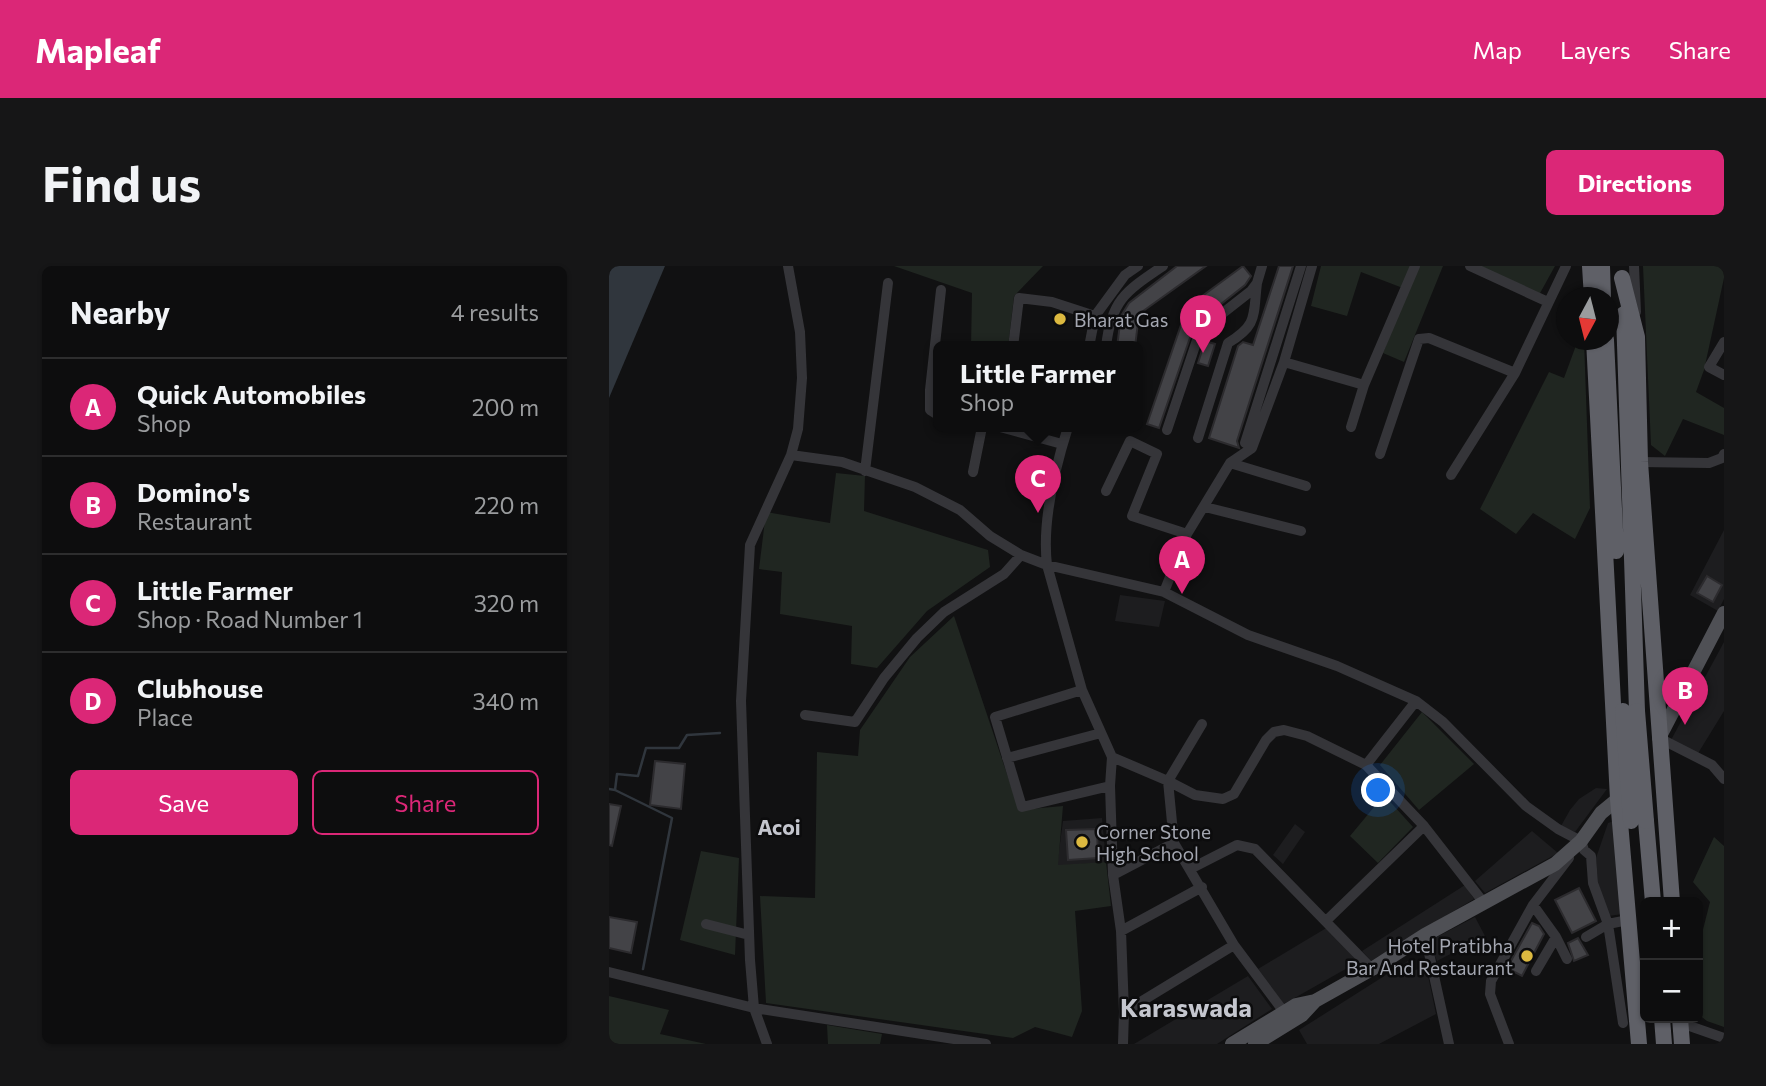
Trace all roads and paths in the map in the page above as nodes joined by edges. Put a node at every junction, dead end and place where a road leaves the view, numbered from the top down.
1 (788, 266) edge
2 (1138, 266) edge
3 (1163, 266) edge
4 (1262, 266) edge
5 (1301, 266) edge
6 (1312, 266) edge
7 (1415, 266) edge
8 (1471, 266) edge
9 (1566, 266) edge
10 (1590, 266) edge
11 (1602, 266) edge
12 (1634, 266) edge
13 (1622, 272) edge
14 (888, 282) dead end
15 (1257, 284) junction
16 (1591, 287) edge
17 (1603, 287) edge
18 (941, 290) dead end
19 (1548, 302) junction
20 (1095, 316) junction
21 (1637, 337) junction
22 (935, 341) edge
23 (1014, 341) edge
24 (1090, 341) edge
25 (1107, 341) edge
26 (1724, 342) edge
27 (1595, 350) edge
28 (1607, 350) edge
29 (1284, 362) junction
30 (933, 363) edge
31 (1515, 373) junction
32 (1724, 374) edge
33 (1364, 386) junction
34 (933, 412) edge
35 (1351, 427) dead end
36 (1167, 430) dead end
37 (981, 432) edge
38 (1020, 432) edge
39 (1066, 432) edge
40 (1198, 438) dead end
41 (1245, 443) dead end
42 (1062, 444) junction
43 (791, 454) junction
44 (1380, 454) dead end
45 (1724, 454) edge
46 (1640, 462) junction
47 (1230, 463) junction
48 (865, 471) junction
49 (973, 472) dead end
50 (1451, 475) dead end
51 (1306, 486) dead end
52 (1106, 491) dead end
53 (1205, 507) junction
54 (1301, 531) dead end
55 (1187, 534) junction
56 (1021, 555) junction
57 (1047, 565) junction
58 (1164, 592) junction
59 (1724, 613) edge
60 (1082, 691) junction
61 (1416, 701) junction
62 (1630, 711) junction
63 (805, 715) dead end
64 (1202, 724) dead end
65 (1101, 733) junction
66 (1659, 738) junction
67 (1615, 741) junction
68 (1112, 757) junction
69 (1007, 758) junction
70 (1661, 764) junction
71 (1366, 765) junction
72 (1616, 766) junction
73 (1724, 779) edge
74 (1168, 781) junction
75 (1110, 786) junction
76 (1663, 797) junction
77 (1618, 799) junction
78 (1638, 821) junction
79 (1424, 826) junction
80 (1581, 841) junction
81 (1174, 843) junction
82 (1190, 869) junction
83 (1113, 875) junction
84 (1202, 887) junction
85 (1652, 897) edge
86 (1672, 897) edge
87 (1484, 903) junction
88 (1533, 905) junction
89 (1327, 920) junction
90 (1628, 920) junction
91 (706, 924) dead end
92 (1608, 924) junction
93 (1121, 931) junction
94 (749, 935) junction
95 (1425, 935) junction
96 (1556, 937) junction
97 (1586, 937) dead end
98 (1234, 945) junction
99 (1567, 959) dead end
100 (1643, 960) edge
101 (1372, 969) junction
102 (609, 971) edge
103 (1536, 971) dead end
104 (1315, 1001) junction
105 (754, 1008) junction
106 (1124, 1012) junction
107 (1284, 1013) junction
108 (1623, 1023) dead end
109 (1647, 1023) edge
110 (1662, 1023) edge
111 (1681, 1023) edge
112 (1686, 1023) edge
113 (1724, 1038) edge
114 (767, 1044) edge
115 (986, 1044) edge
116 (1123, 1044) edge
117 (1232, 1044) edge
118 (1255, 1044) edge
119 (1449, 1044) edge
120 (1509, 1044) edge
121 (1639, 1044) edge
122 (1649, 1044) edge
123 (1664, 1044) edge
124 (1682, 1044) edge

1 - 43 street
2 - 20 street
3 - 25 street
4 - 15 street
5 - 41 street
6 - 29 street
7 - 33 street
8 - 19 street
9 - 19 street
10 - 16 highway
11 - 17 highway
12 - 21 street
13 - 21 highway
13 - 62 highway
14 - 48 street
15 - 36 street
15 - 40 street
18 - 22 street
19 - 31 street
20 - 23 street
20 - 24 street
21 - 46 highway
26 - 32 street
27 - 67 highway
28 - 62 highway
29 - 33 street
29 - 47 street
30 - 34 street
31 - 44 street
31 - 50 street
33 - 35 street
37 - 49 street
38 - 42 street
39 - 42 street
42 - 57 street
43 - 48 street
43 - 94 street
45 - 46 street
46 - 66 highway
47 - 51 street
47 - 53 street
48 - 56 street
52 - 55 street
53 - 54 street
53 - 55 street
55 - 58 street
56 - 57 street
56 - 63 street
57 - 58 street
57 - 60 street
58 - 61 street
59 - 66 main road
60 - 65 street
60 - 69 street
61 - 71 street
61 - 80 street
62 - 78 highway, bridge
64 - 74 street
65 - 68 street
65 - 69 street
66 - 67 highway
66 - 70 highway
66 - 73 street
67 - 72 highway
68 - 74 street
68 - 75 street
69 - 75 street
70 - 72 street
70 - 76 highway
71 - 74 street
71 - 79 street
72 - 77 highway
74 - 81 street
75 - 83 street
76 - 77 highway
76 - 86 highway
77 - 80 main road
77 - 90 highway
78 - 85 highway
78 - 100 highway
79 - 87 street
79 - 89 street
80 - 87 main road
80 - 88 street
80 - 92 street
81 - 82 street
81 - 83 street
82 - 84 street
82 - 89 street
83 - 93 street
84 - 93 street
84 - 98 street
87 - 95 main road
88 - 96 street
88 - 120 street
89 - 101 street
90 - 92 street
90 - 121 highway
91 - 94 street
92 - 97 street
92 - 108 street
93 - 106 street
94 - 105 street
95 - 101 main road
95 - 119 street
96 - 99 street
96 - 103 street
98 - 106 street
98 - 107 street
101 - 104 main road
102 - 105 street
104 - 107 main road
104 - 118 main road
105 - 114 street
105 - 115 street
106 - 116 street
107 - 117 main road
109 - 122 highway
110 - 123 highway
111 - 124 highway
112 - 113 street

